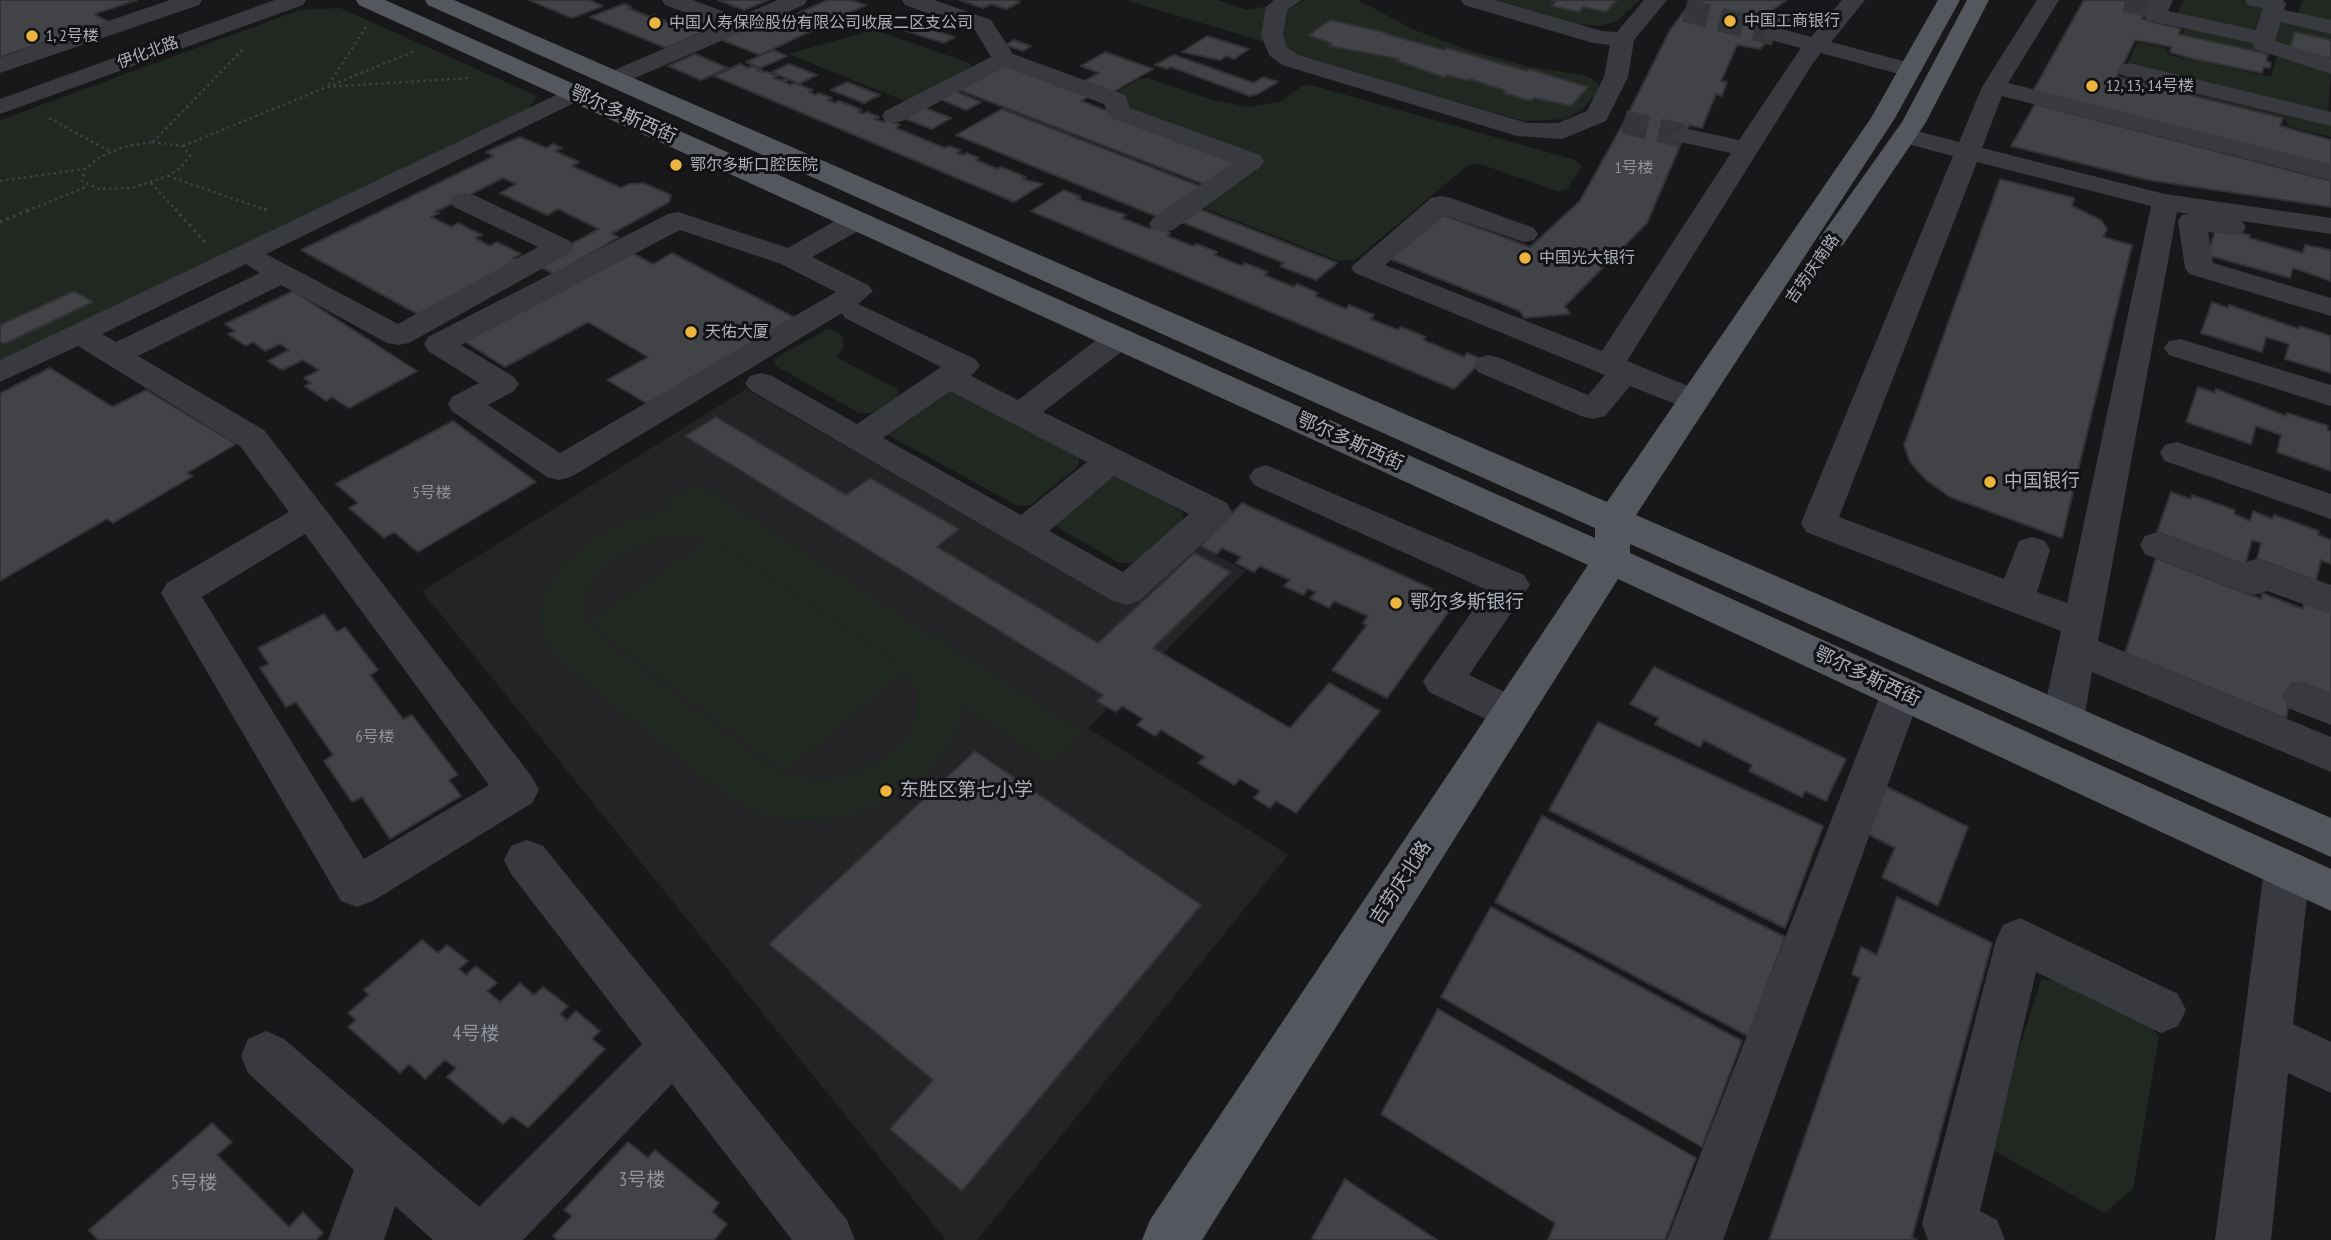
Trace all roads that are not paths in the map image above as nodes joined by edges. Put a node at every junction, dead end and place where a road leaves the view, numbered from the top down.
1 (191, 0) edge
2 (254, 0) edge
3 (436, 0) edge
4 (673, 0) edge
5 (796, 0) edge
6 (912, 0) edge
7 (1291, 0) edge
8 (1472, 0) edge
9 (1854, 0) edge
10 (1949, 0) edge
11 (1978, 0) edge
12 (2048, 0) edge
13 (292, 1) edge
14 (373, 3) edge
15 (1661, 3) edge
16 (2156, 4) edge
17 (2264, 7) edge
18 (738, 25) junction
19 (2331, 27) edge
20 (1775, 34) tunnel mouth
21 (1623, 39) junction
22 (2264, 39) junction
23 (1816, 45) junction
24 (1004, 59) junction
25 (0, 65) edge
26 (2331, 67) edge
27 (1910, 70) junction
28 (2129, 70) dead end
29 (613, 79) junction
30 (1994, 87) junction
31 (575, 93) junction
32 (6, 99) edge
33 (894, 116) dead end
34 (1597, 116) junction
35 (2331, 120) edge
36 (1624, 122) tunnel mouth
37 (1684, 136) tunnel mouth
38 (1905, 136) junction
39 (1746, 149) junction
40 (1968, 153) junction
41 (2331, 172) edge
42 (464, 201) dead end
43 (2165, 202) junction
44 (857, 220) junction
45 (1163, 224) dead end
46 (2331, 226) edge
47 (1524, 234) dead end
48 (2331, 242) edge
49 (791, 258) junction
50 (234, 259) junction
51 (282, 273) junction
52 (2331, 307) edge
53 (856, 312) dead end
54 (80, 334) junction
55 (1119, 338) junction
56 (2180, 348) dead end
57 (115, 355) junction
58 (1489, 365) dead end
59 (1617, 369) junction
60 (1, 370) edge
61 (948, 377) junction
62 (761, 383) dead end
63 (2331, 396) edge
64 (1694, 400) junction
65 (1020, 414) junction
66 (858, 439) junction
67 (2177, 453) dead end
68 (1111, 460) junction
69 (1266, 477) dead end
70 (2331, 507) edge
71 (310, 515) junction
72 (1023, 533) junction
73 (1619, 536) junction
74 (2158, 545) dead end
75 (2032, 550) dead end
76 (2016, 599) junction
77 (2331, 600) edge
78 (2080, 637) junction
79 (1901, 693) junction
80 (1511, 713) junction
81 (2063, 719) junction
82 (2331, 755) edge
83 (2331, 838) edge
84 (527, 860) dead end
85 (2287, 870) junction
86 (2331, 891) edge
87 (2161, 1010) dead end
88 (2267, 1037) junction
89 (674, 1046) junction
90 (266, 1056) dead end
91 (2331, 1068) edge
92 (384, 1161) junction
93 (356, 1240) edge
94 (475, 1240) edge
95 (485, 1240) edge
96 (827, 1240) edge
97 (1170, 1240) edge
98 (1695, 1240) edge
99 (1977, 1240) edge
100 (2243, 1240) edge

1 - 25 street
2 - 32 street, 伊化北路
3 - 29 main road, 鄂尔多斯西街
4 - 18 street
5 - 18 street
6 - 24 street
7 - 34 street
8 - 21 street
9 - 23 street
10 - 27 main road, 吉劳庆南路
11 - 38 main road, 吉劳庆南路
12 - 30 street
13 - 32 street, 伊化北路
14 - 31 main road, 鄂尔多斯西街
15 - 21 street
16 - 22 street
17 - 19 street
17 - 22 street
18 - 29 street
20 - 23 street
21 - 34 street
22 - 26 street
23 - 27 street
23 - 39 street
24 - 33 street
24 - 45 street
27 - 64 main road, 吉劳庆南路
28 - 35 street
29 - 73 main road, 鄂尔多斯西街
30 - 40 street
30 - 41 street
31 - 44 main road, 鄂尔多斯西街
31 - 50 street
34 - 36 street
37 - 39 street
38 - 40 street
38 - 73 main road, 吉劳庆南路
39 - 59 street
40 - 43 street
40 - 76 street
42 - 51 street
43 - 46 street
43 - 78 street
44 - 49 street
44 - 55 main road, 鄂尔多斯西街
47 - 59 street
48 - 52 street
49 - 49 street
50 - 51 street
50 - 54 street
51 - 57 street
53 - 61 street
54 - 57 street
54 - 60 street
55 - 65 street
55 - 73 main road, 鄂尔多斯西街
56 - 63 street
57 - 71 street
58 - 59 street
59 - 64 street
61 - 65 street
61 - 66 street
62 - 66 street
64 - 73 main road, 吉劳庆南路
65 - 68 street
66 - 72 street
67 - 70 street
68 - 72 street
68 - 72 street
69 - 80 street
71 - 71 street
73 - 79 main road, 鄂尔多斯西街
73 - 80 main road, 吉劳庆北路
73 - 81 main road, 鄂尔多斯西街
74 - 77 street
75 - 76 street
76 - 78 street
78 - 81 street
78 - 82 street
79 - 85 main road, 鄂尔多斯西街
79 - 98 street
80 - 97 main road, 吉劳庆北路
81 - 83 main road, 鄂尔多斯西街
84 - 89 street
85 - 86 main road, 鄂尔多斯西街
85 - 88 street
87 - 99 street
88 - 91 street
88 - 100 street
89 - 95 street
89 - 96 street
90 - 92 street
92 - 93 street
92 - 94 street

